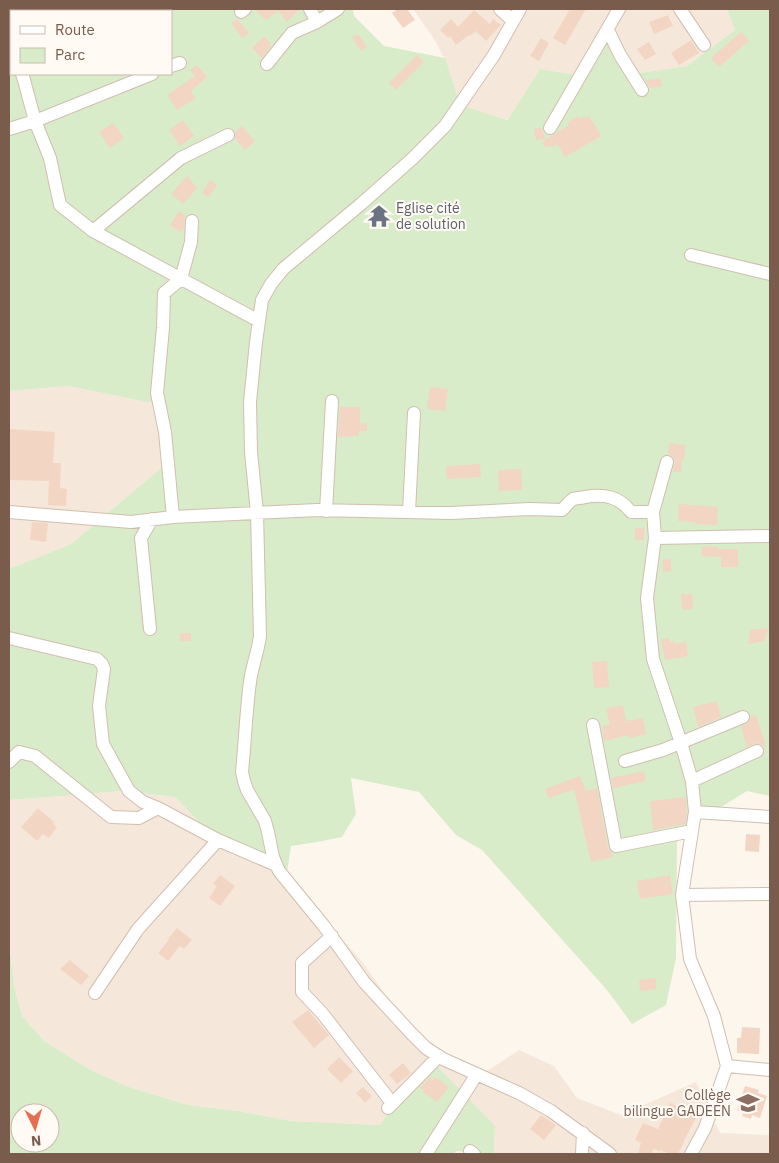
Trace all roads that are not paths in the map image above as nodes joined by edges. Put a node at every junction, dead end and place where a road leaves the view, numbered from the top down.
1 (310, 9) edge
2 (338, 9) edge
3 (500, 9) edge
4 (520, 9) edge
5 (620, 9) edge
6 (680, 9) edge
7 (513, 21) junction
8 (317, 22) junction
9 (608, 30) junction
10 (704, 46) dead end
11 (267, 64) dead end
12 (22, 75) edge
13 (149, 75) edge
14 (642, 90) dead end
15 (34, 121) junction
16 (550, 128) dead end
17 (9, 129) edge
18 (228, 135) dead end
19 (192, 221) dead end
20 (93, 231) junction
21 (691, 255) dead end
22 (770, 274) edge
23 (181, 279) junction
24 (259, 321) junction
25 (332, 401) dead end
26 (414, 413) dead end
27 (667, 462) dead end
28 (326, 511) junction
29 (9, 512) edge
30 (409, 512) junction
31 (653, 512) junction
32 (257, 513) junction
33 (173, 517) junction
34 (152, 520) junction
35 (770, 536) edge
36 (655, 538) junction
37 (150, 629) dead end
38 (9, 638) edge
39 (743, 717) dead end
40 (593, 725) dead end
41 (681, 743) junction
42 (757, 751) dead end
43 (625, 761) dead end
44 (9, 762) edge
45 (692, 781) junction
46 (158, 808) junction
47 (696, 812) junction
48 (770, 817) edge
49 (692, 832) junction
50 (218, 840) junction
51 (276, 864) junction
52 (770, 894) edge
53 (682, 895) junction
54 (332, 936) junction
55 (95, 993) dead end
56 (439, 1056) junction
57 (727, 1066) junction
58 (770, 1070) edge
59 (477, 1074) junction
60 (583, 1134) junction
61 (426, 1154) edge
62 (582, 1154) edge
63 (610, 1154) edge
64 (690, 1154) edge

1 - 8 street
2 - 8 street
3 - 7 street
4 - 7 street
5 - 9 street
6 - 10 street
7 - 24 street
8 - 11 street
9 - 14 street
9 - 16 street
12 - 15 street
13 - 15 street
15 - 17 street
15 - 20 street
18 - 20 street
19 - 23 street
20 - 23 street
21 - 22 street
23 - 24 street
23 - 33 street
24 - 32 street
25 - 28 street
26 - 30 street
27 - 31 street
28 - 30 street
28 - 32 street
29 - 34 street
30 - 31 street
31 - 36 street
32 - 33 street
32 - 51 street
33 - 34 street
34 - 37 street
35 - 36 street
36 - 41 street
38 - 46 street
39 - 41 street
40 - 49 street
41 - 43 street
41 - 45 street
42 - 45 street
44 - 46 street
45 - 47 street
46 - 50 street
47 - 48 street
47 - 49 street
49 - 53 street
50 - 51 street
50 - 55 street
51 - 54 street
52 - 53 street
53 - 57 street
54 - 56 street
54 - 56 street
56 - 59 street
57 - 58 street
57 - 64 street
59 - 60 street
59 - 61 street
60 - 62 street
60 - 63 street

